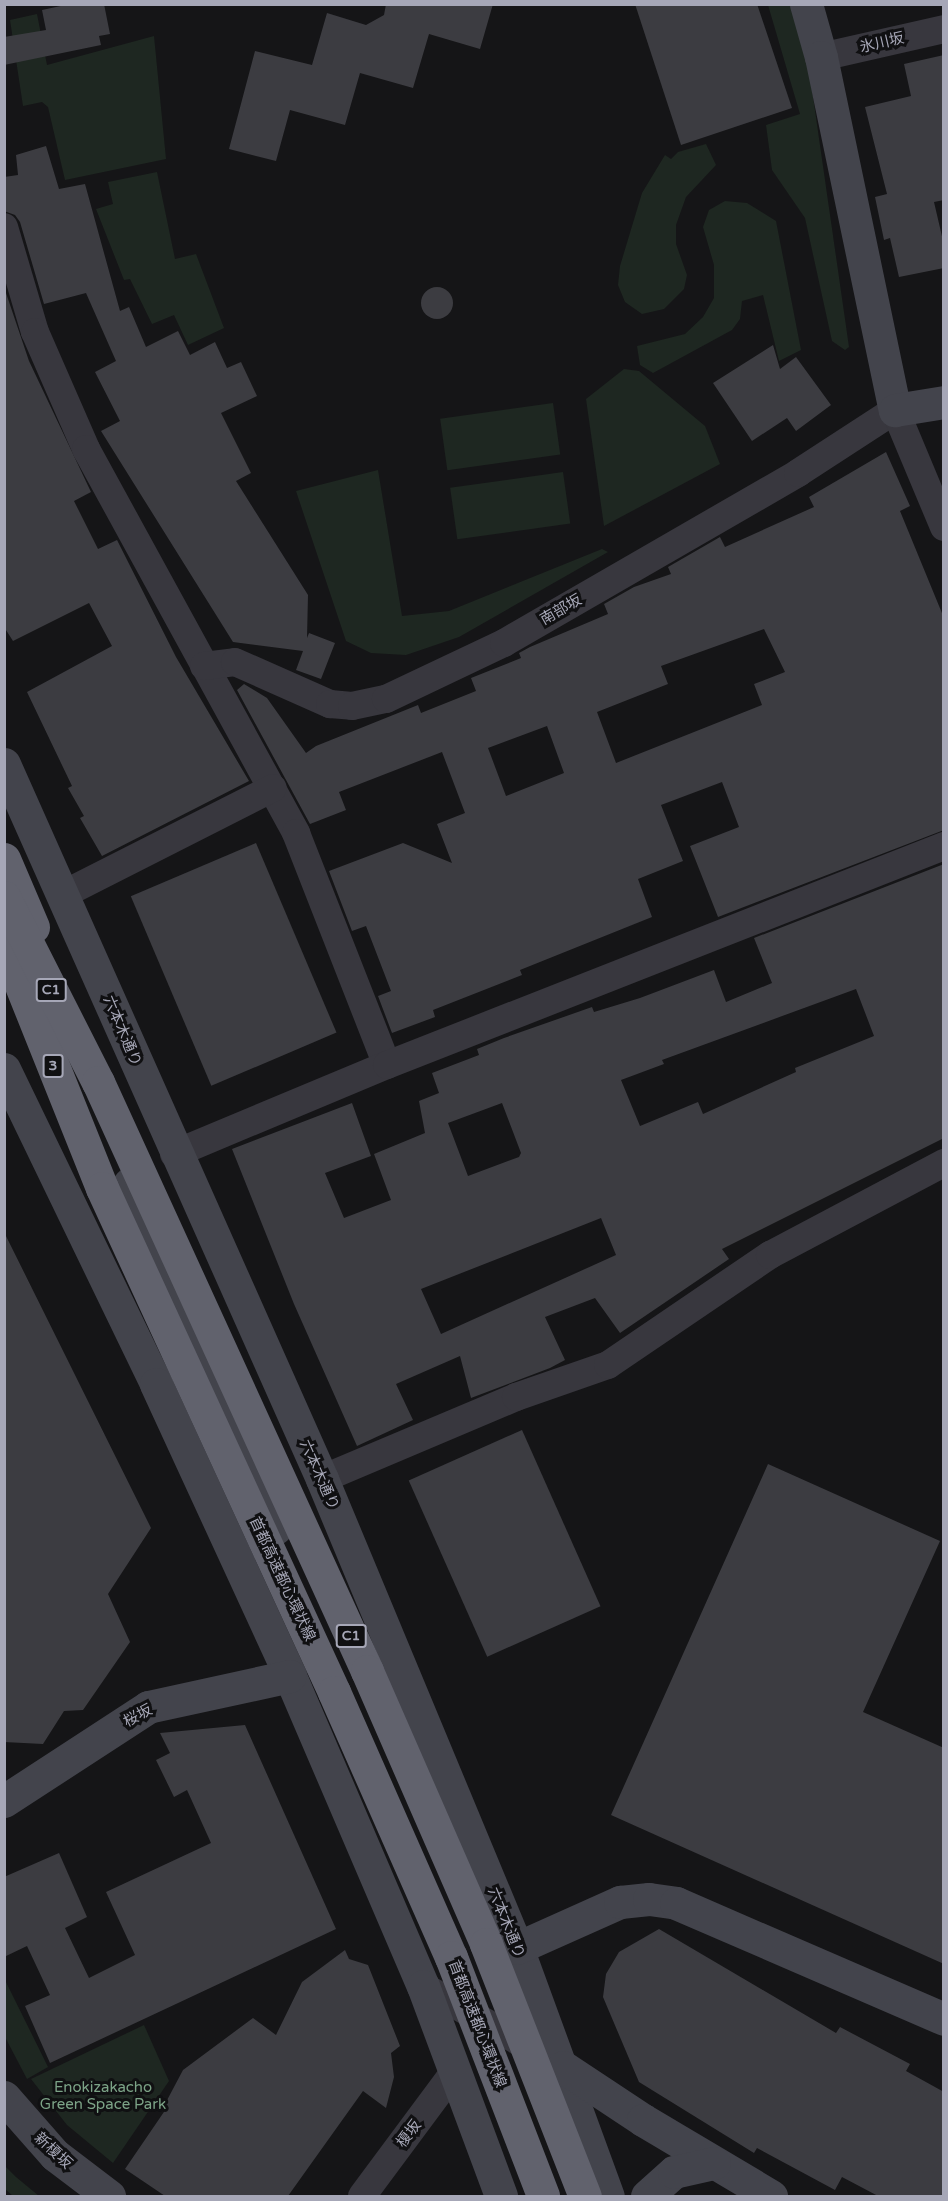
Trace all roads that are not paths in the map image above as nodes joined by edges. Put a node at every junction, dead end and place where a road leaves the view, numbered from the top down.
1 (806, 4) edge
2 (944, 29) edge
3 (821, 57) junction
4 (4, 227) edge
5 (17, 317) edge
6 (944, 402) edge
7 (895, 410) junction
8 (944, 527) edge
9 (204, 666) junction
10 (4, 764) edge
11 (273, 788) junction
12 (944, 846) edge
13 (4, 859) edge
14 (4, 886) edge
15 (64, 894) junction
16 (4, 897) edge
17 (4, 944) edge
18 (4, 969) edge
19 (387, 1065) junction
20 (4, 1069) edge
21 (98, 1082) junction
22 (174, 1154) junction
23 (944, 1163) edge
24 (115, 1186) junction
25 (149, 1235) junction
26 (108, 1282) junction
27 (322, 1479) junction
28 (254, 1597) junction
29 (290, 1676) junction
30 (4, 1801) edge
31 (517, 1948) junction
32 (423, 1986) junction
33 (944, 2019) edge
34 (488, 2024) junction
35 (563, 2067) junction
36 (455, 2071) junction
37 (4, 2097) edge
38 (714, 2163) junction
39 (109, 2196) edge
40 (362, 2196) edge
41 (501, 2196) edge
42 (543, 2196) edge
43 (553, 2196) edge
44 (585, 2196) edge
45 (608, 2196) edge
46 (647, 2196) edge
47 (771, 2196) edge

1 - 3 main road
2 - 3 street, 氷川坂
3 - 7 main road
4 - 5 street
5 - 9 street
6 - 7 main road
7 - 8 street
7 - 9 street, 南部坂
9 - 11 street
10 - 15 main road, 六本木通り
11 - 15 street
11 - 19 street
12 - 19 street
13 - 21 highway, 3, bridge
14 - 24 main road
15 - 22 main road, 六本木通り
16 - 21 highway, C1, bridge
17 - 24 highway, 3
18 - 24 highway, 首都高速都心環状線 / C1
19 - 22 street
20 - 26 main road
21 - 44 highway, C1, bridge
22 - 25 main road
22 - 27 main road, 六本木通り
23 - 27 street
24 - 25 main road
24 - 26 main road
24 - 42 highway, 首都高速都心環状線 / C1, bridge
25 - 28 main road
25 - 34 main road
26 - 28 main road
27 - 31 main road, 六本木通り
28 - 29 main road
29 - 30 main road, 桜坂
29 - 32 main road
31 - 33 main road
31 - 35 main road, 六本木通り
32 - 34 street
32 - 36 main road
34 - 35 street
34 - 43 main road
35 - 38 main road
35 - 45 main road, 六本木通り
36 - 40 street, 榎坂
36 - 41 main road
37 - 39 main road, 新榎坂
38 - 46 main road
38 - 47 main road

